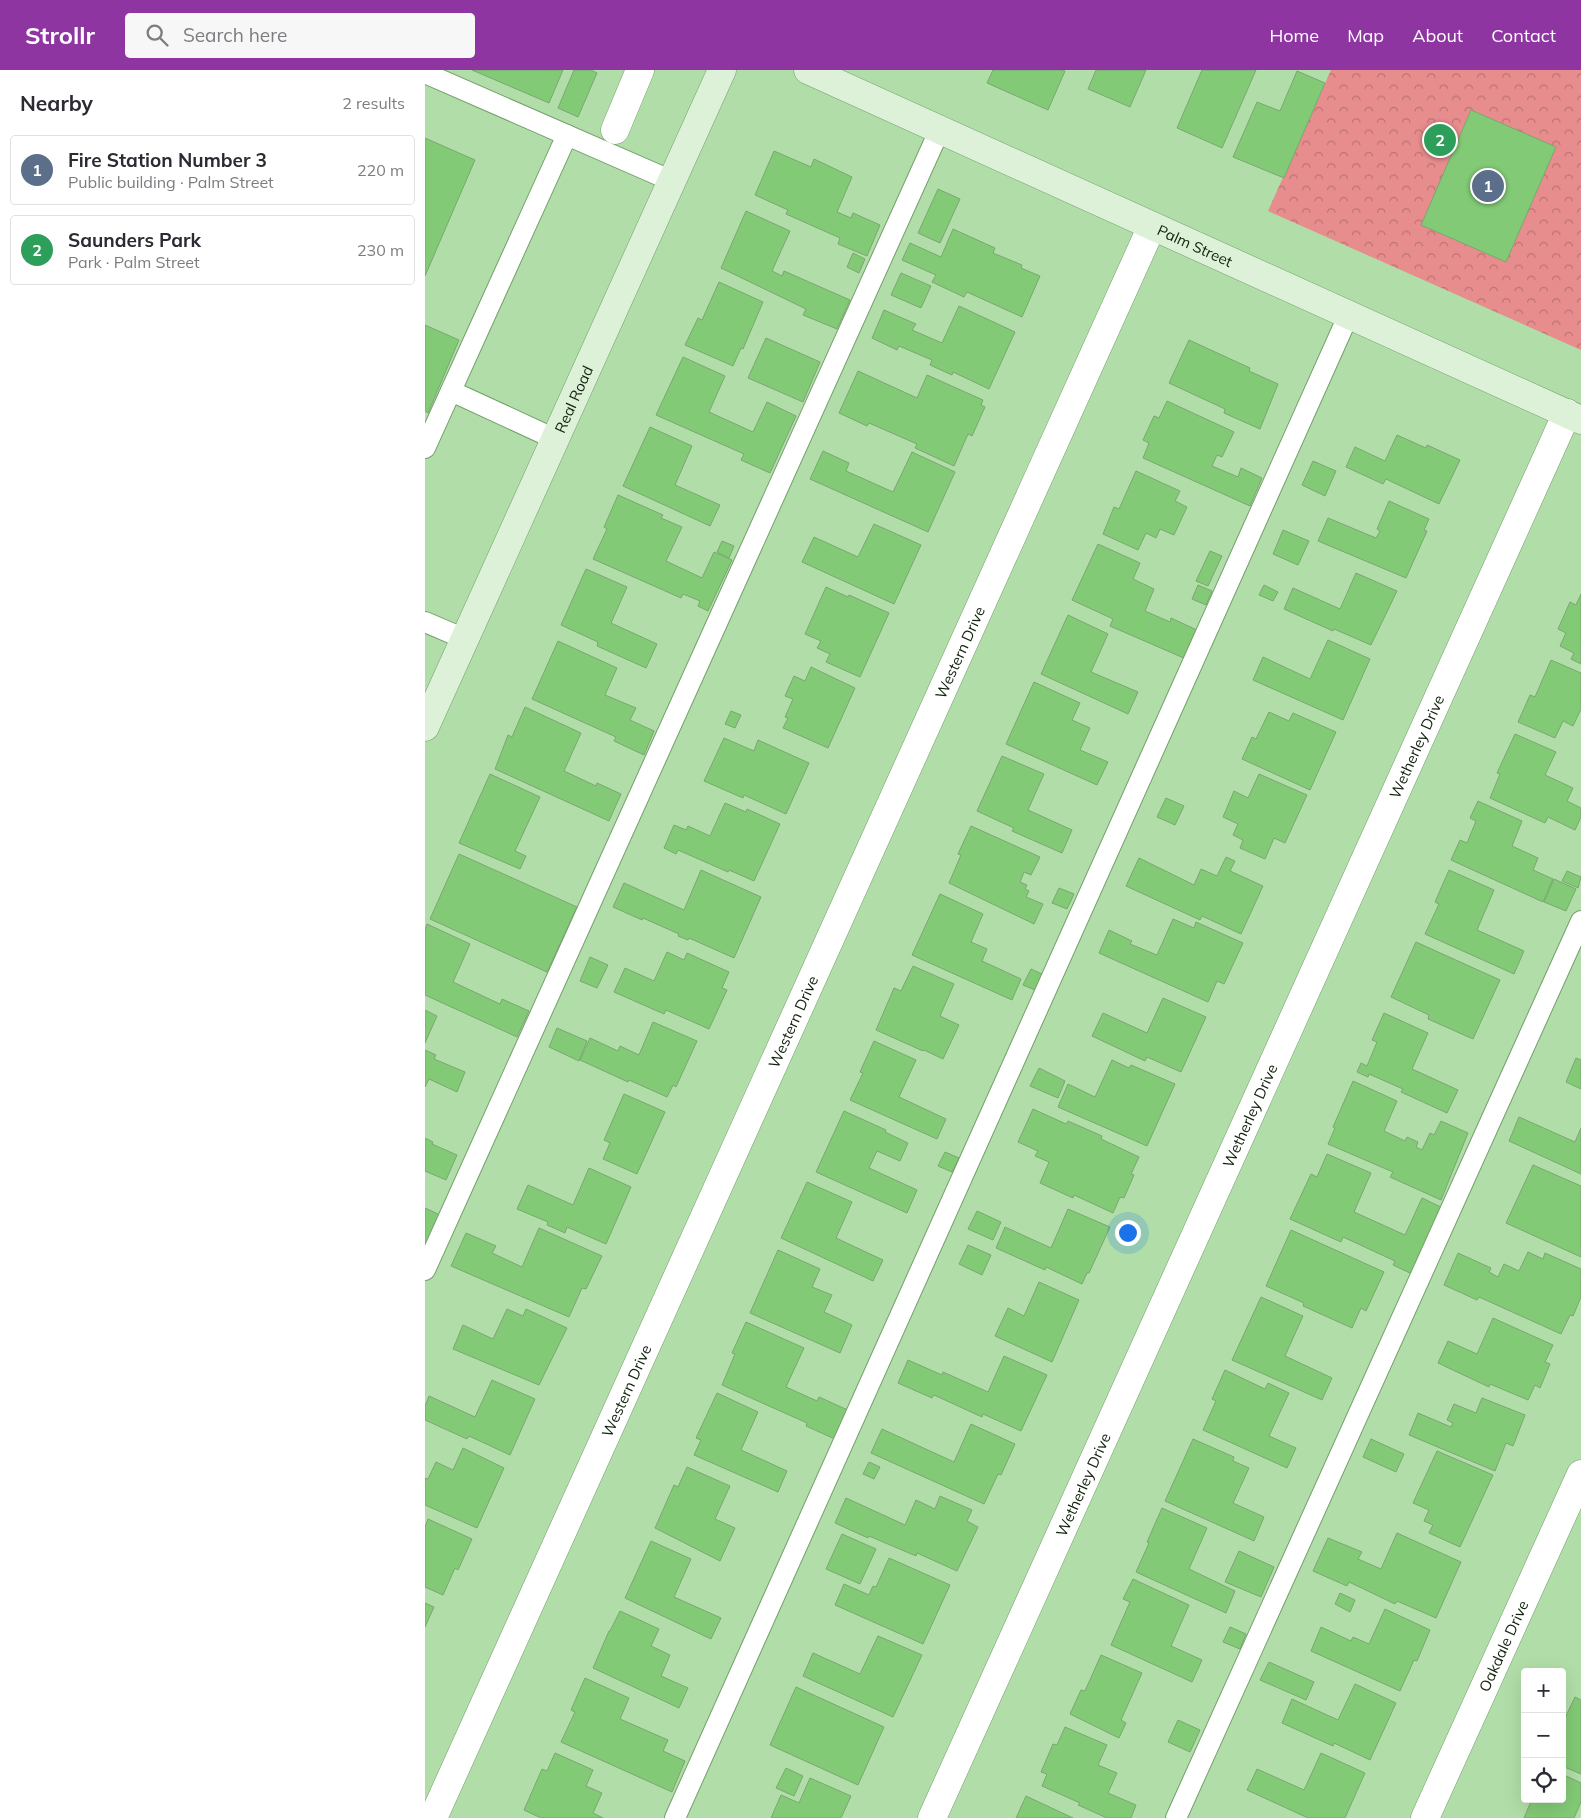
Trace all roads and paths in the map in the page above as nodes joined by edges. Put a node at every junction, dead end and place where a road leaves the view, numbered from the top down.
1 (640, 70) edge
2 (722, 70) edge
3 (809, 70) edge
4 (425, 73) edge
5 (615, 130) dead end
6 (940, 130) junction
7 (567, 135) junction
8 (672, 181) junction
9 (1152, 226) junction
10 (1349, 314) junction
11 (451, 391) junction
12 (1574, 416) edge
13 (555, 439) junction
14 (425, 448) edge
15 (425, 622) edge
16 (465, 639) junction
17 (425, 727) edge
18 (1581, 921) edge
19 (425, 1270) edge
20 (1581, 1474) edge
21 (433, 1818) edge
22 (675, 1818) edge
23 (932, 1818) edge
24 (1176, 1818) edge
25 (1425, 1818) edge

1 - 5 street
2 - 8 street, Real Road
3 - 6 street, Palm Street
4 - 7 lane
6 - 9 street, Palm Street
6 - 19 lane
7 - 8 lane
7 - 11 lane
8 - 13 street, Real Road
9 - 10 street, Palm Street
9 - 21 street, Western Drive
10 - 12 street, Palm Street
10 - 22 lane
11 - 13 lane
11 - 14 lane
12 - 23 street, Wetherley Drive
13 - 16 street, Real Road
15 - 16 lane
16 - 17 street, Real Road
18 - 24 lane
20 - 25 street, Oakdale Drive

